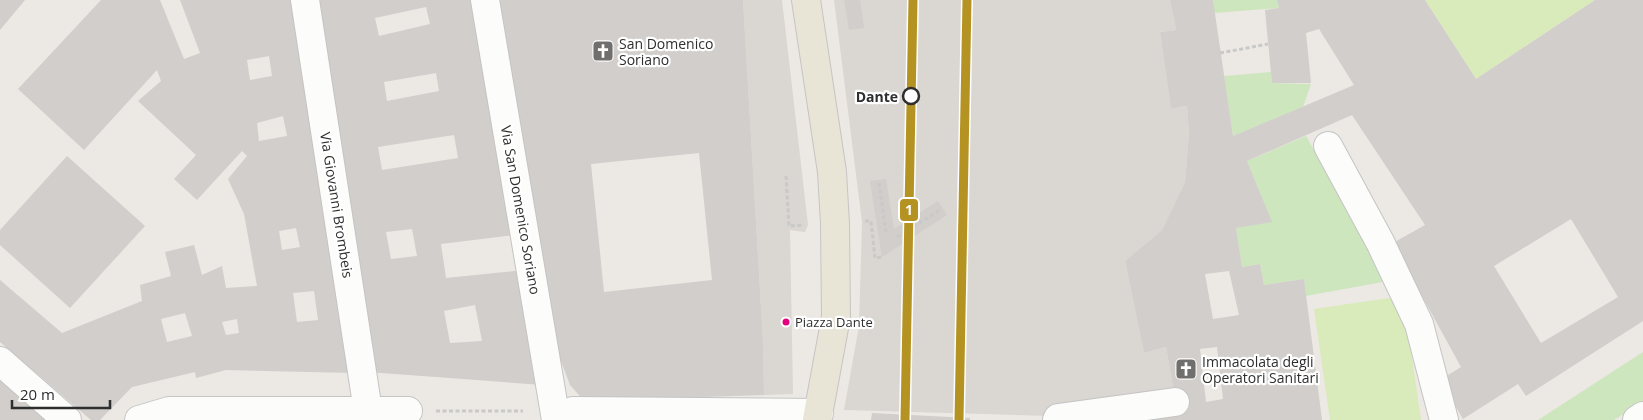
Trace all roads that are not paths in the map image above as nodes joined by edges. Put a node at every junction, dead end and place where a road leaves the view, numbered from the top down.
1 (305, 0) edge
2 (485, 0) edge
3 (806, 0) edge
4 (1328, 146) dead end
5 (0, 361) edge
6 (1175, 402) dead end
7 (408, 411) road end
8 (377, 414) edge
9 (553, 414) edge
10 (818, 416) edge
11 (1643, 416) edge
12 (67, 420) edge
13 (139, 420) edge
14 (1057, 420) edge
15 (1444, 420) edge
16 (1637, 420) edge

1 - 8 street, Via Giovanni Brombeis
2 - 9 street, Via San Domenico Soriano
3 - 10 main road
4 - 15 street
5 - 12 street
6 - 14 street
7 - 8 street
8 - 13 street
9 - 10 street
11 - 16 street

